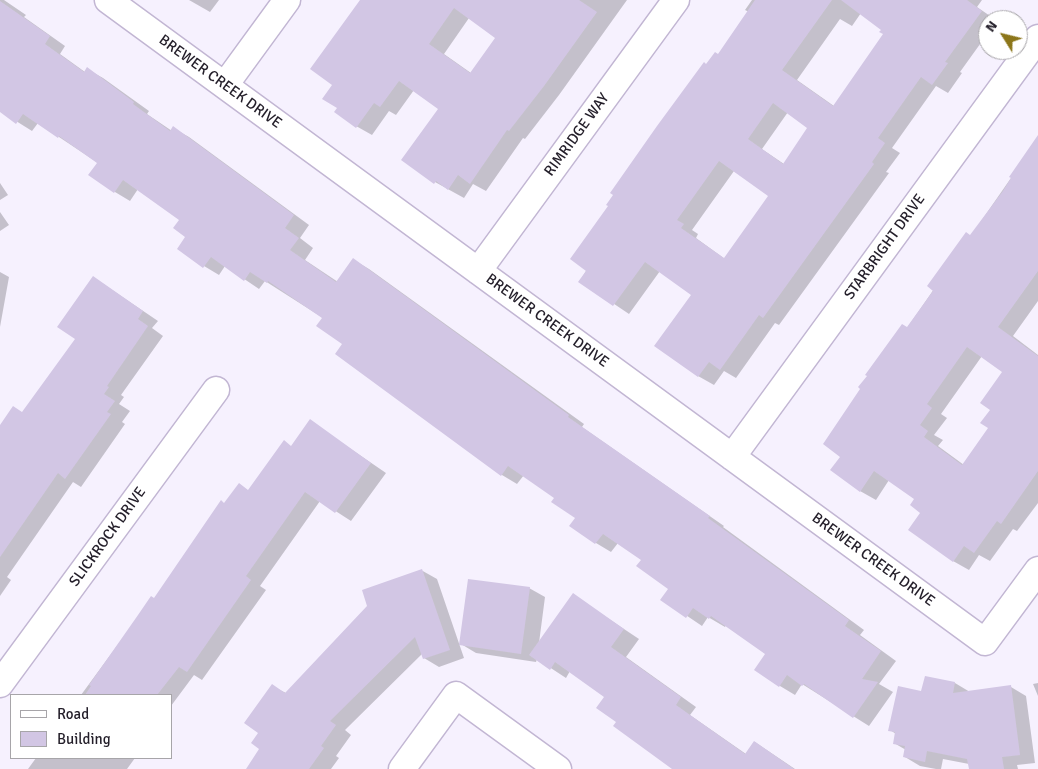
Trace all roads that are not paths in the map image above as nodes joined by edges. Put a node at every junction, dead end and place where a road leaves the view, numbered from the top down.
1 (108, 0) edge
2 (287, 0) edge
3 (676, 0) edge
4 (1038, 38) edge
5 (224, 85) junction
6 (478, 271) junction
7 (216, 390) dead end
8 (732, 457) junction
9 (1038, 570) edge
10 (0, 684) edge
11 (402, 769) edge
12 (558, 769) edge

1 - 5 street, BREWER CREEK DRIVE
2 - 5 street
3 - 6 street, RIMRIDGE WAY
4 - 8 street, STARBRIGHT DRIVE
5 - 6 street, BREWER CREEK DRIVE
6 - 8 street, BREWER CREEK DRIVE
7 - 10 street, SLICKROCK DRIVE
8 - 9 street, BREWER CREEK DRIVE
11 - 12 street

